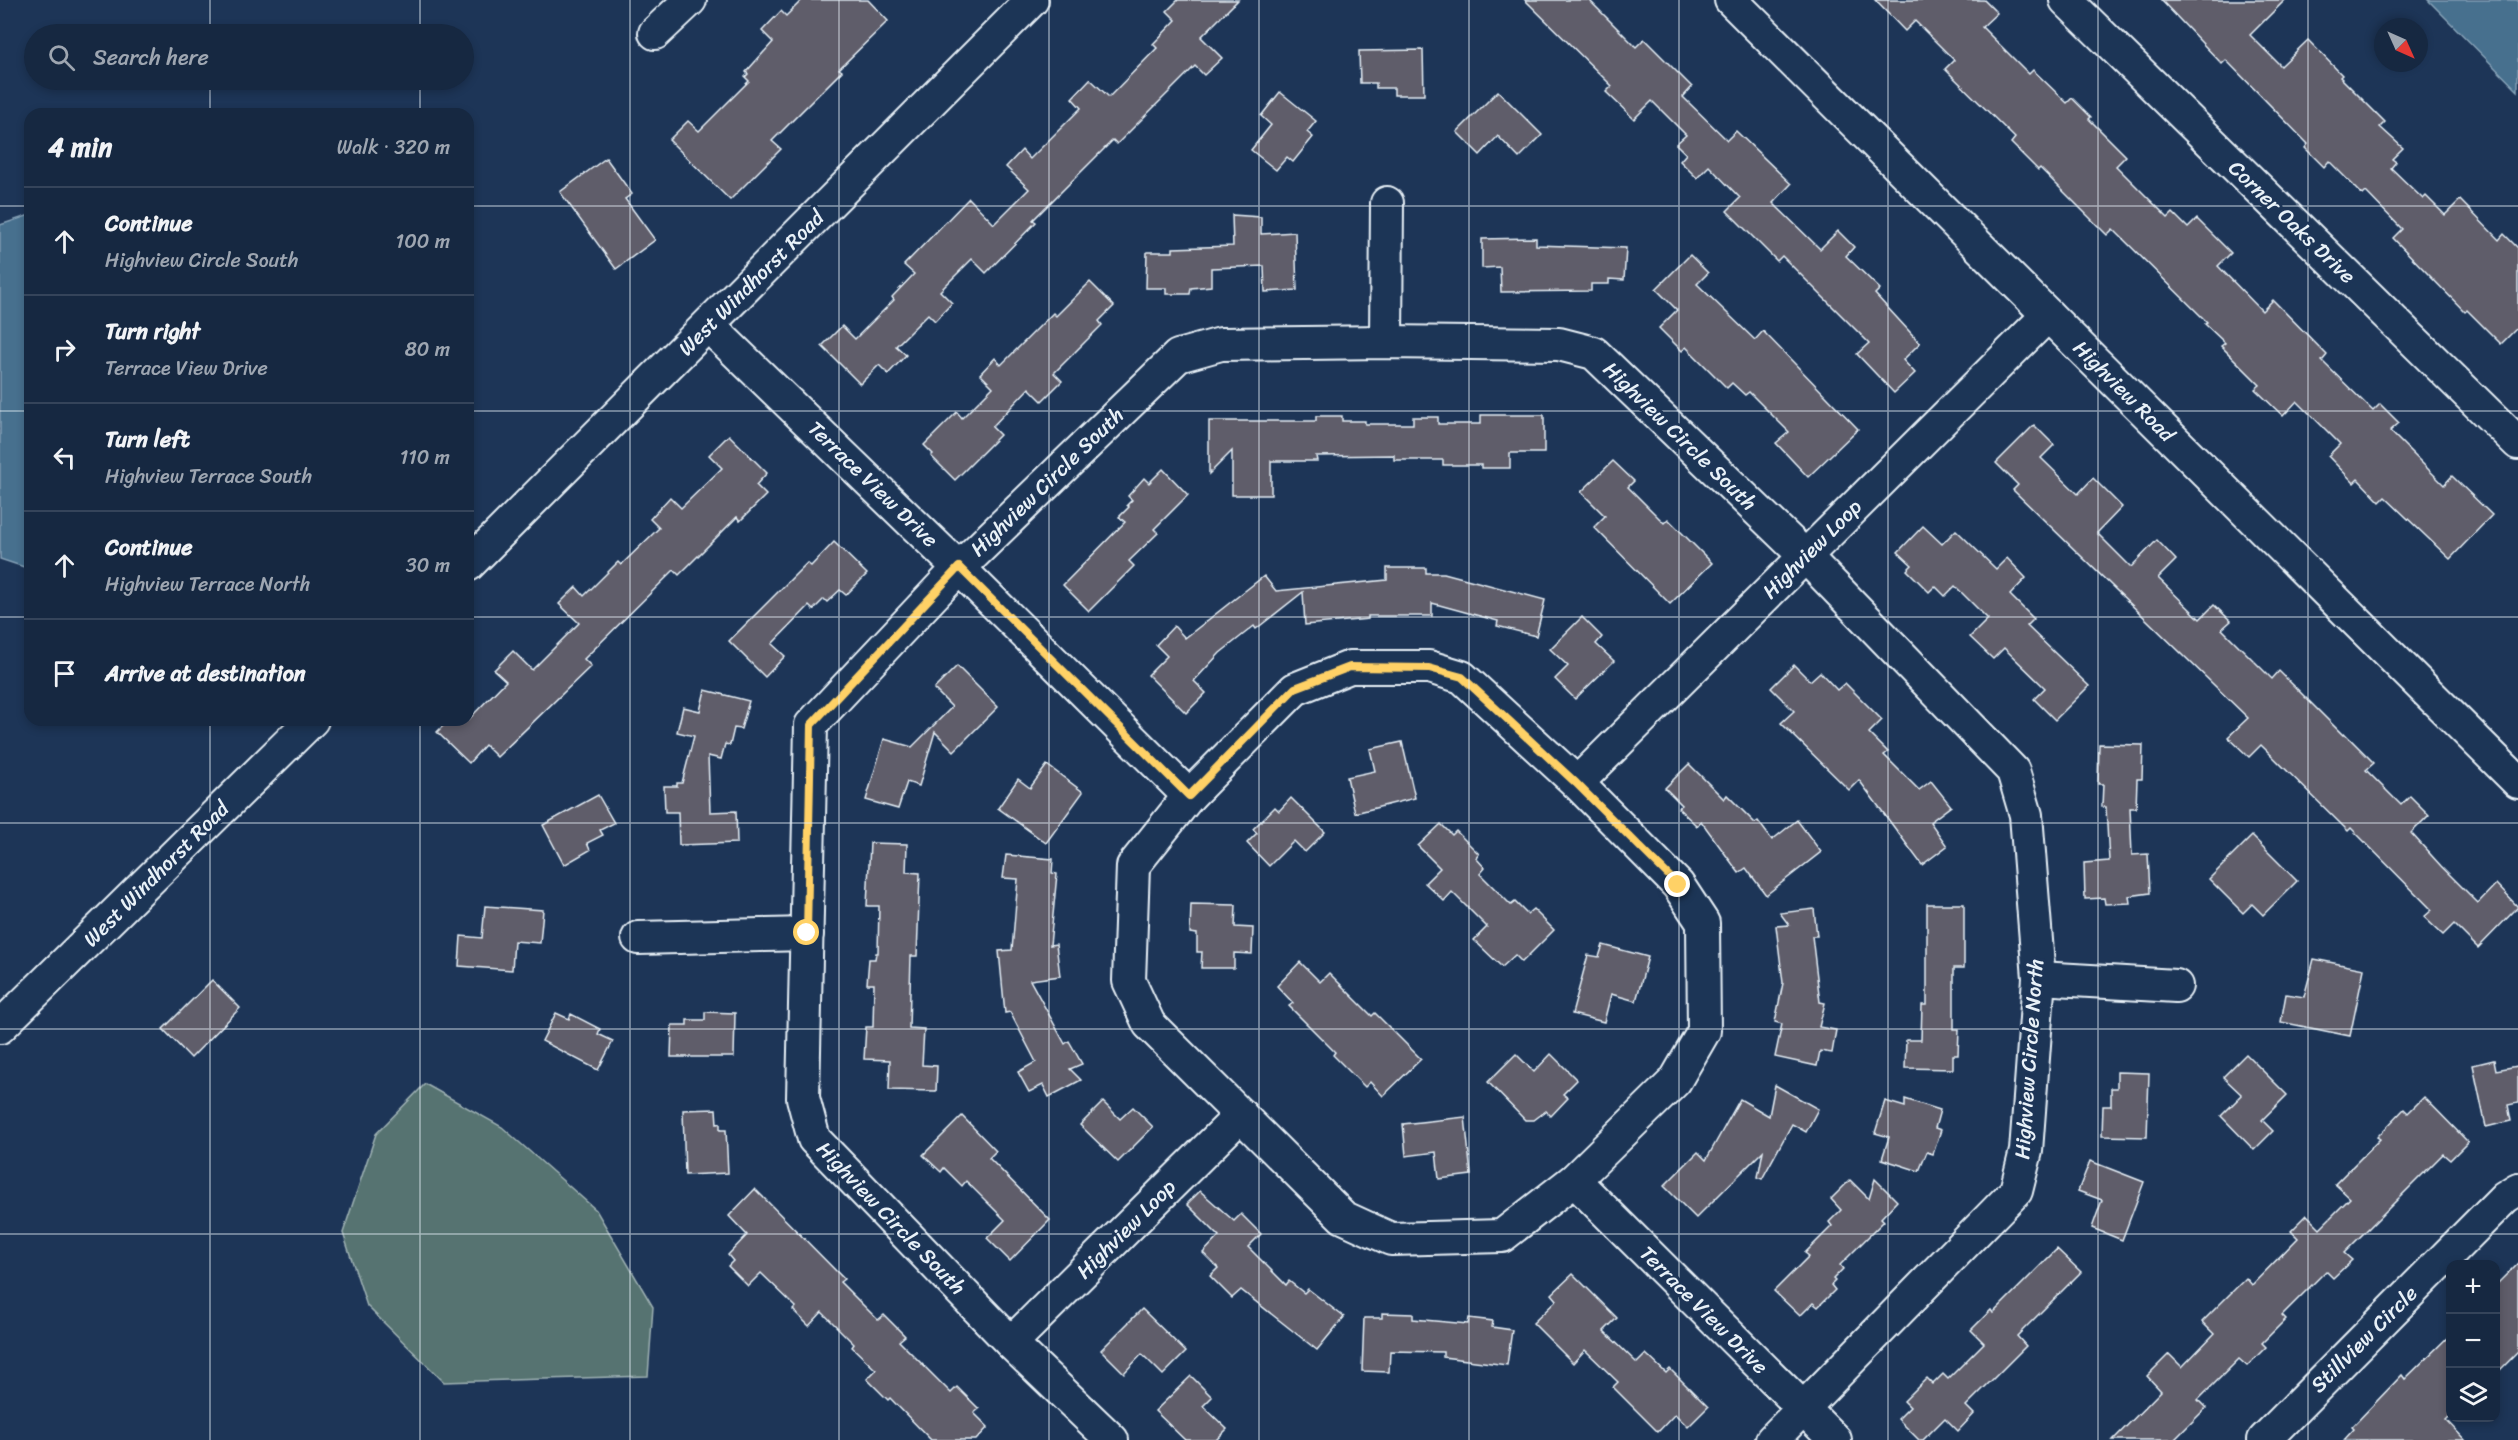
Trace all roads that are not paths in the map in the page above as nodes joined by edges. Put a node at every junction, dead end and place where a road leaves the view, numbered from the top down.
1 (690, 0) edge
2 (1032, 0) edge
3 (1731, 0) edge
4 (2066, 0) edge
5 (655, 33) dead end
6 (1387, 203) dead end
7 (2048, 315) junction
8 (709, 326) junction
9 (1386, 342) junction
10 (2518, 443) edge
11 (1805, 556) junction
12 (474, 559) edge
13 (959, 567) junction
14 (306, 726) edge
15 (2518, 782) edge
16 (1576, 783) junction
17 (1189, 796) junction
18 (807, 933) junction
19 (638, 938) dead end
20 (2039, 978) junction
21 (2176, 986) dead end
22 (0, 1027) edge
23 (1240, 1115) junction
24 (1574, 1180) junction
25 (2518, 1189) edge
26 (1011, 1342) junction
27 (1804, 1409) junction
28 (1112, 1440) edge
29 (1772, 1440) edge
30 (1835, 1440) edge
31 (2264, 1440) edge

1 - 5 street
2 - 8 street, West Windhorst Road
3 - 7 street, Highview Road
4 - 10 street, Corner Oaks Drive
6 - 9 street
7 - 11 street, Highview Loop
7 - 15 street, Highview Road
8 - 12 street, West Windhorst Road
8 - 13 street, Terrace View Drive
9 - 11 street, Highview Circle South
9 - 13 street, Highview Circle South
11 - 16 street, Highview Loop
11 - 20 street, Highview Circle North
13 - 17 street, Terrace View Drive
13 - 18 street, Highview Circle South
14 - 22 street, West Windhorst Road
16 - 17 street
16 - 24 street
17 - 23 street
18 - 19 street
18 - 26 street, Highview Circle South
20 - 21 street
20 - 27 street, Highview Circle North
23 - 24 street
23 - 26 street, Highview Loop
24 - 27 street, Terrace View Drive
25 - 31 street, Stillview Circle
26 - 28 street
27 - 29 street, Highview Circle North
27 - 30 street, Terrace View Drive

